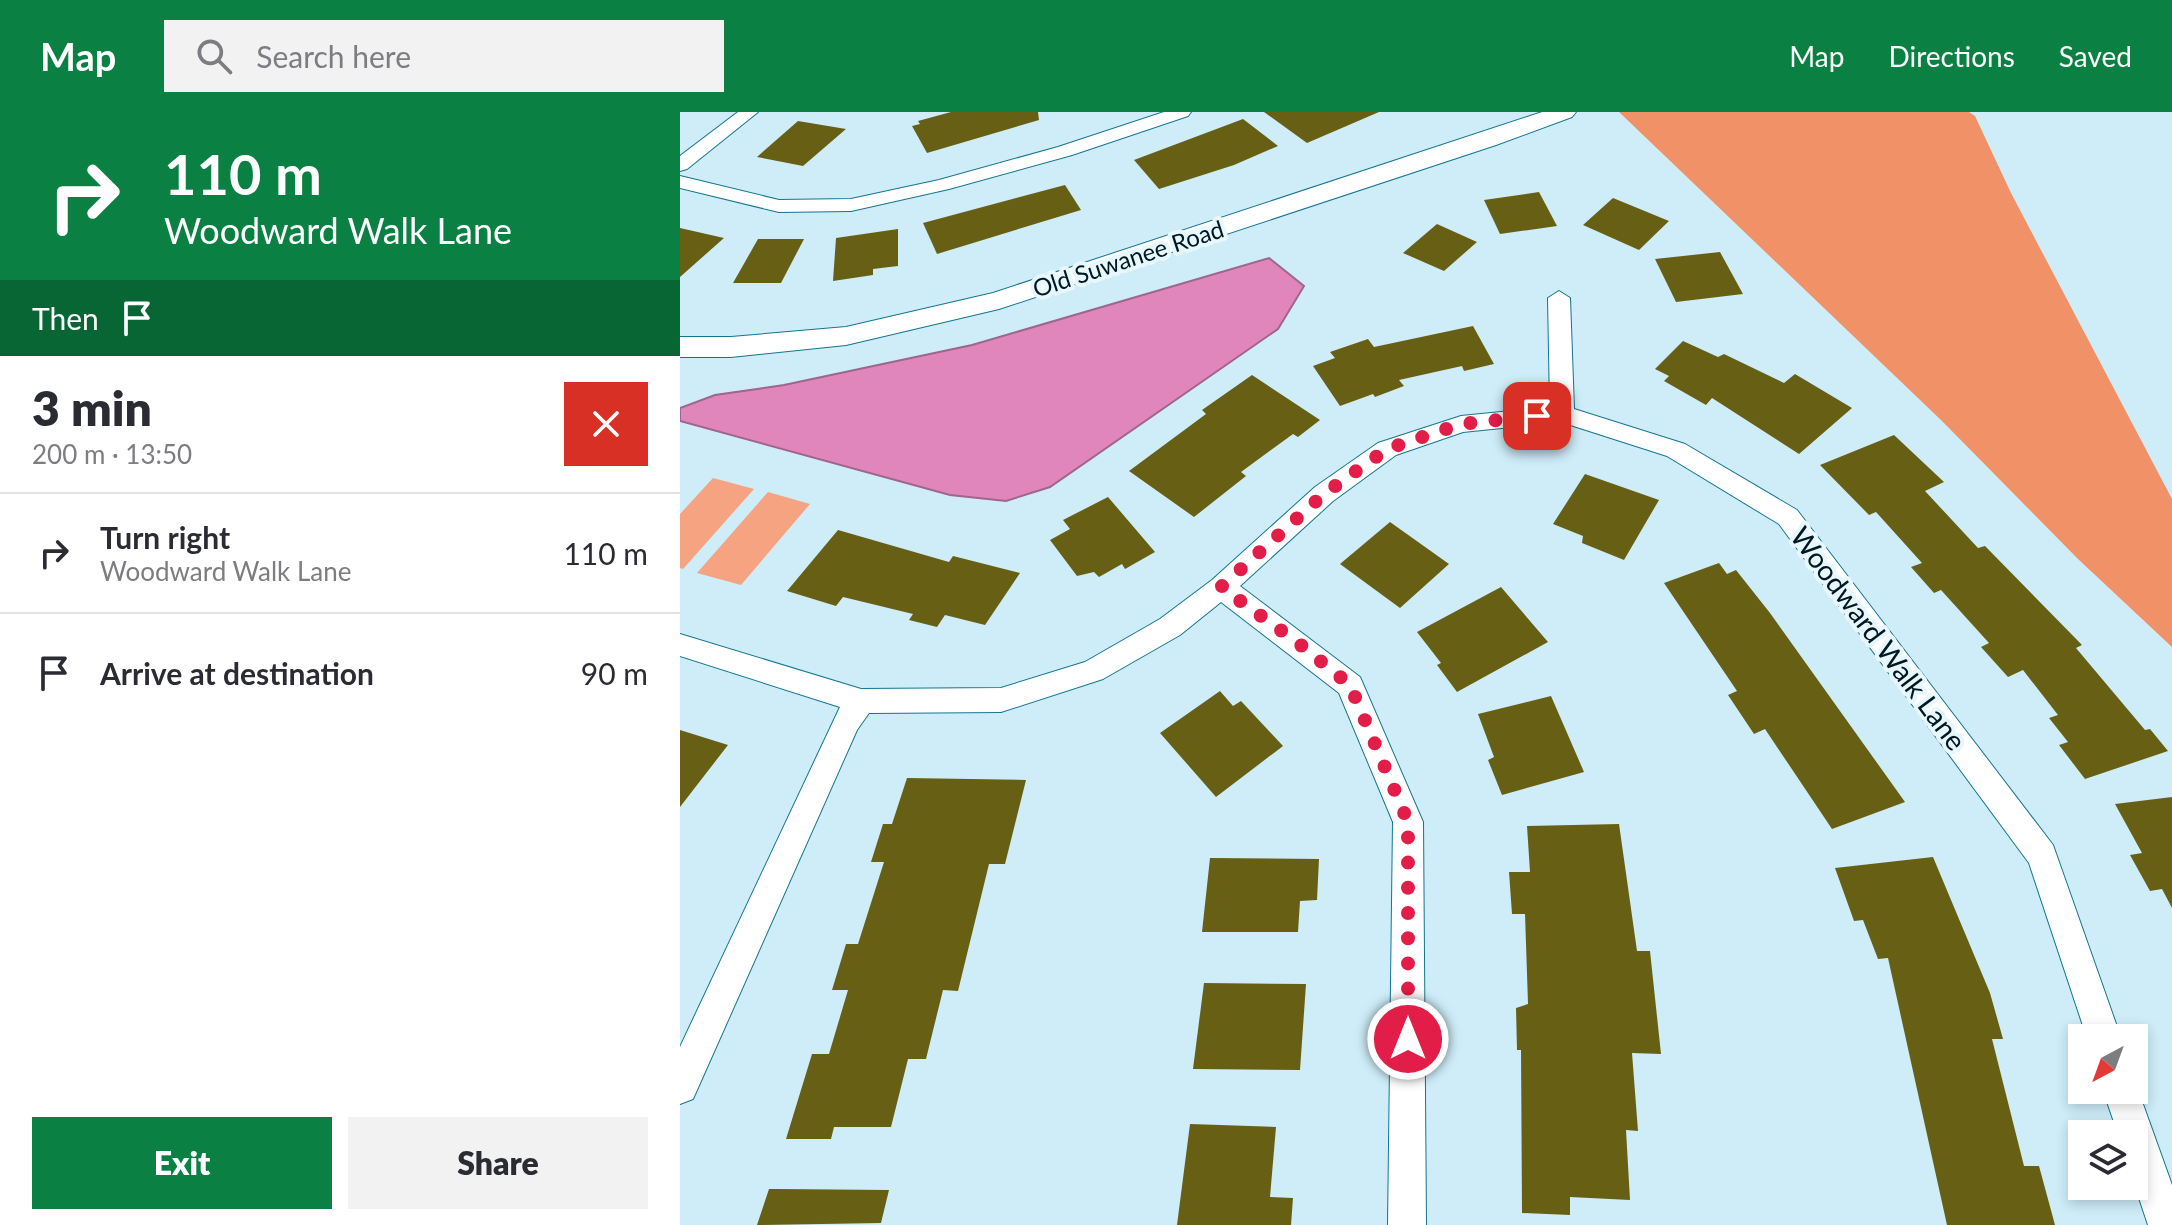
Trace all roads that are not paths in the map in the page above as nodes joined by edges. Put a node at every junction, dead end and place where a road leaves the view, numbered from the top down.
1 (749, 112) edge
2 (1182, 112) edge
3 (1564, 112) edge
4 (680, 165) edge
5 (680, 182) edge
6 (1559, 298) dead end
7 (680, 347) edge
8 (1562, 414) junction
9 (1221, 587) junction
10 (680, 645) edge
11 (861, 701) junction
12 (2099, 1024) edge
13 (680, 1086) edge
14 (2126, 1104) edge
15 (1407, 1225) edge
16 (2167, 1225) edge

1 - 4 street
2 - 5 street
3 - 7 street, Old Suwanee Road
6 - 8 street
8 - 9 street, Woodward Walk Lane
8 - 12 street, Woodward Walk Lane
9 - 11 street, Woodward Walk Lane
9 - 15 street
10 - 11 street, Woodward Walk Lane
11 - 13 street
14 - 16 street

